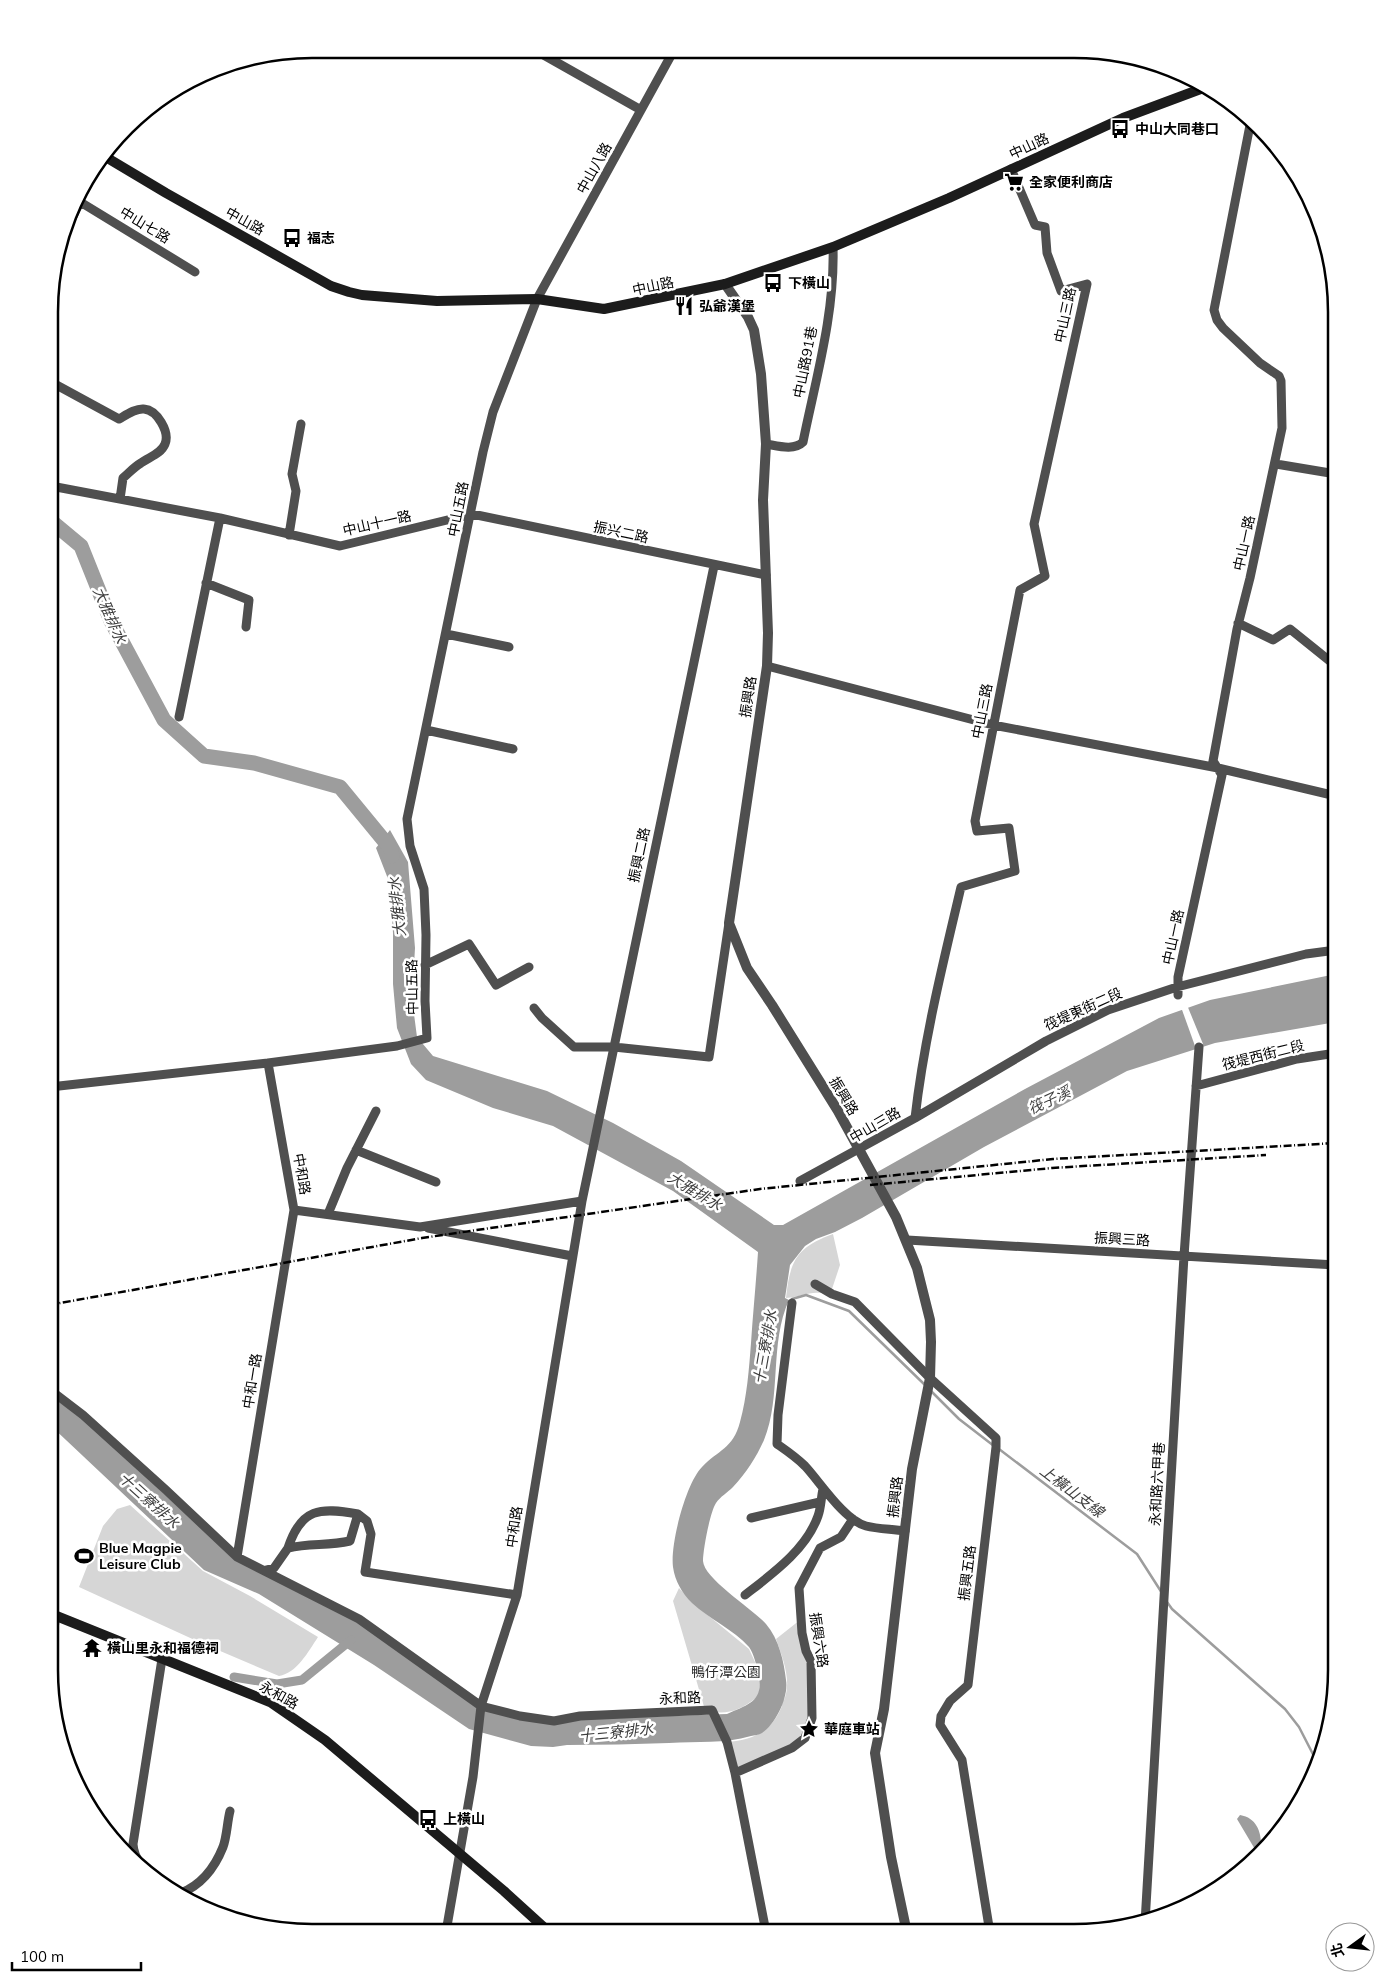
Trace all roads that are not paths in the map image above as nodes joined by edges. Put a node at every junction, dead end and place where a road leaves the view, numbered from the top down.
1 (549, 58) edge
2 (670, 58) edge
3 (1197, 90) edge
4 (641, 110) junction
5 (1249, 129) edge
6 (109, 159) edge
7 (1011, 169) junction
8 (82, 203) edge
9 (833, 247) junction
10 (195, 272) dead end
11 (726, 284) junction
12 (537, 299) junction
13 (58, 386) edge
14 (301, 424) dead end
15 (766, 444) junction
16 (1276, 464) junction
17 (1328, 473) edge
18 (58, 487) edge
19 (120, 499) junction
20 (472, 514) junction
21 (220, 518) junction
22 (289, 535) junction
23 (714, 566) junction
24 (766, 575) junction
25 (206, 584) junction
26 (1238, 622) junction
27 (246, 627) dead end
28 (446, 634) junction
29 (509, 647) dead end
30 (1328, 660) edge
31 (767, 666) junction
32 (179, 717) dead end
33 (993, 725) junction
34 (426, 730) junction
35 (513, 749) dead end
36 (1218, 768) junction
37 (1328, 794) edge
38 (729, 923) junction
39 (1328, 951) edge
40 (425, 965) junction
41 (529, 967) dead end
42 (1177, 991) junction
43 (534, 1008) dead end
44 (614, 1046) junction
45 (1199, 1048) dead end
46 (1328, 1054) edge
47 (268, 1063) junction
48 (58, 1086) edge
49 (1196, 1086) junction
50 (376, 1112) dead end
51 (916, 1118) junction
52 (356, 1150) junction
53 (859, 1150) junction
54 (592, 1151) joint
55 (800, 1181) dead end
56 (436, 1182) dead end
57 (582, 1201) junction
58 (294, 1210) junction
59 (328, 1214) junction
60 (420, 1227) junction
61 (907, 1240) junction
62 (572, 1256) junction
63 (1184, 1256) junction
64 (1328, 1265) edge
65 (815, 1284) dead end
66 (792, 1303) dead end
67 (930, 1378) junction
68 (58, 1396) edge
69 (823, 1489) junction
70 (820, 1502) junction
71 (358, 1514) junction
72 (751, 1518) dead end
73 (853, 1519) junction
74 (905, 1531) junction
75 (288, 1548) junction
76 (237, 1557) junction
77 (266, 1570) junction
78 (517, 1596) junction
79 (745, 1596) dead end
80 (58, 1617) edge
81 (162, 1659) junction
82 (481, 1707) junction
83 (736, 1772) junction
84 (230, 1811) dead end
85 (134, 1852) edge
86 (460, 1855) junction
87 (186, 1891) edge
88 (1146, 1914) edge
89 (447, 1924) edge
90 (540, 1924) edge
91 (764, 1924) edge
92 (905, 1924) edge
93 (989, 1924) edge

1 - 4 street
2 - 4 street, 中山八路
3 - 7 main road, 中山路
4 - 12 street, 中山八路
5 - 16 street, 中山一路
6 - 12 main road, 中山路
7 - 9 main road, 中山路
7 - 33 street, 中山三路
8 - 10 street, 中山七路
9 - 11 main road, 中山路
9 - 15 street, 中山路91巷
11 - 12 main road, 中山路
11 - 15 street, 振興路
12 - 20 street, 中山五路
13 - 19 street
14 - 22 street
15 - 24 street, 振興路
16 - 17 street
16 - 26 street, 中山一路
18 - 19 street, 中山十一路
19 - 21 street, 中山十一路
20 - 22 street, 中山十一路
20 - 23 street, 振兴二路
20 - 28 street, 中山五路
21 - 22 street, 中山十一路
21 - 25 street
23 - 24 street, 振兴二路
23 - 44 street, 振興二路
24 - 31 street, 振興路
25 - 27 street
25 - 32 street
26 - 30 street
26 - 36 street, 中山一路
28 - 29 street
28 - 34 street, 中山五路
31 - 33 street
31 - 38 street, 振興路
33 - 36 street
33 - 51 street, 中山三路
34 - 35 street
34 - 40 street, 中山五路
36 - 37 street
36 - 42 street, 中山一路
38 - 44 street
38 - 53 street, 振興路
39 - 42 street, 筏堤東街二段
40 - 41 street
40 - 47 street, 中山五路
42 - 51 street, 筏堤東街二段
43 - 44 street
44 - 54 street, 振興二路
45 - 49 street, 永和路六甲巷
46 - 49 street, 筏堤西街二段
47 - 48 street
47 - 58 street, 中和路
49 - 63 street, 永和路六甲巷
50 - 52 street
51 - 53 street, 中山三路
52 - 56 street
52 - 59 street
53 - 55 street, 中山三路
53 - 61 street, 振興路
54 - 57 street, 中和路
57 - 60 street, 中和路
57 - 62 street, 中和路
58 - 59 street, 中和路
58 - 76 street, 中和一路
59 - 60 street, 中和路
60 - 62 street
61 - 63 street, 振興三路
61 - 67 street, 振興路
62 - 78 street, 中和路
63 - 64 street, 振興三路
63 - 88 street, 永和路六甲巷
65 - 67 street, 振興五路
66 - 69 street
67 - 74 street, 振興路
67 - 93 street, 振興五路
68 - 76 street
69 - 70 street
69 - 73 street
70 - 72 street
70 - 79 street
71 - 75 street
71 - 75 street
71 - 78 street
73 - 74 street
73 - 83 street, 振興六路
74 - 92 street, 振興路
75 - 77 street
76 - 77 street
77 - 82 street
78 - 82 street, 中和路
80 - 81 main road, 永和路
81 - 85 street
81 - 86 main road, 永和路
82 - 83 street, 永和路
82 - 86 street, 中和路
83 - 91 street, 永和路
84 - 87 street
86 - 89 street
86 - 90 main road, 永和路

